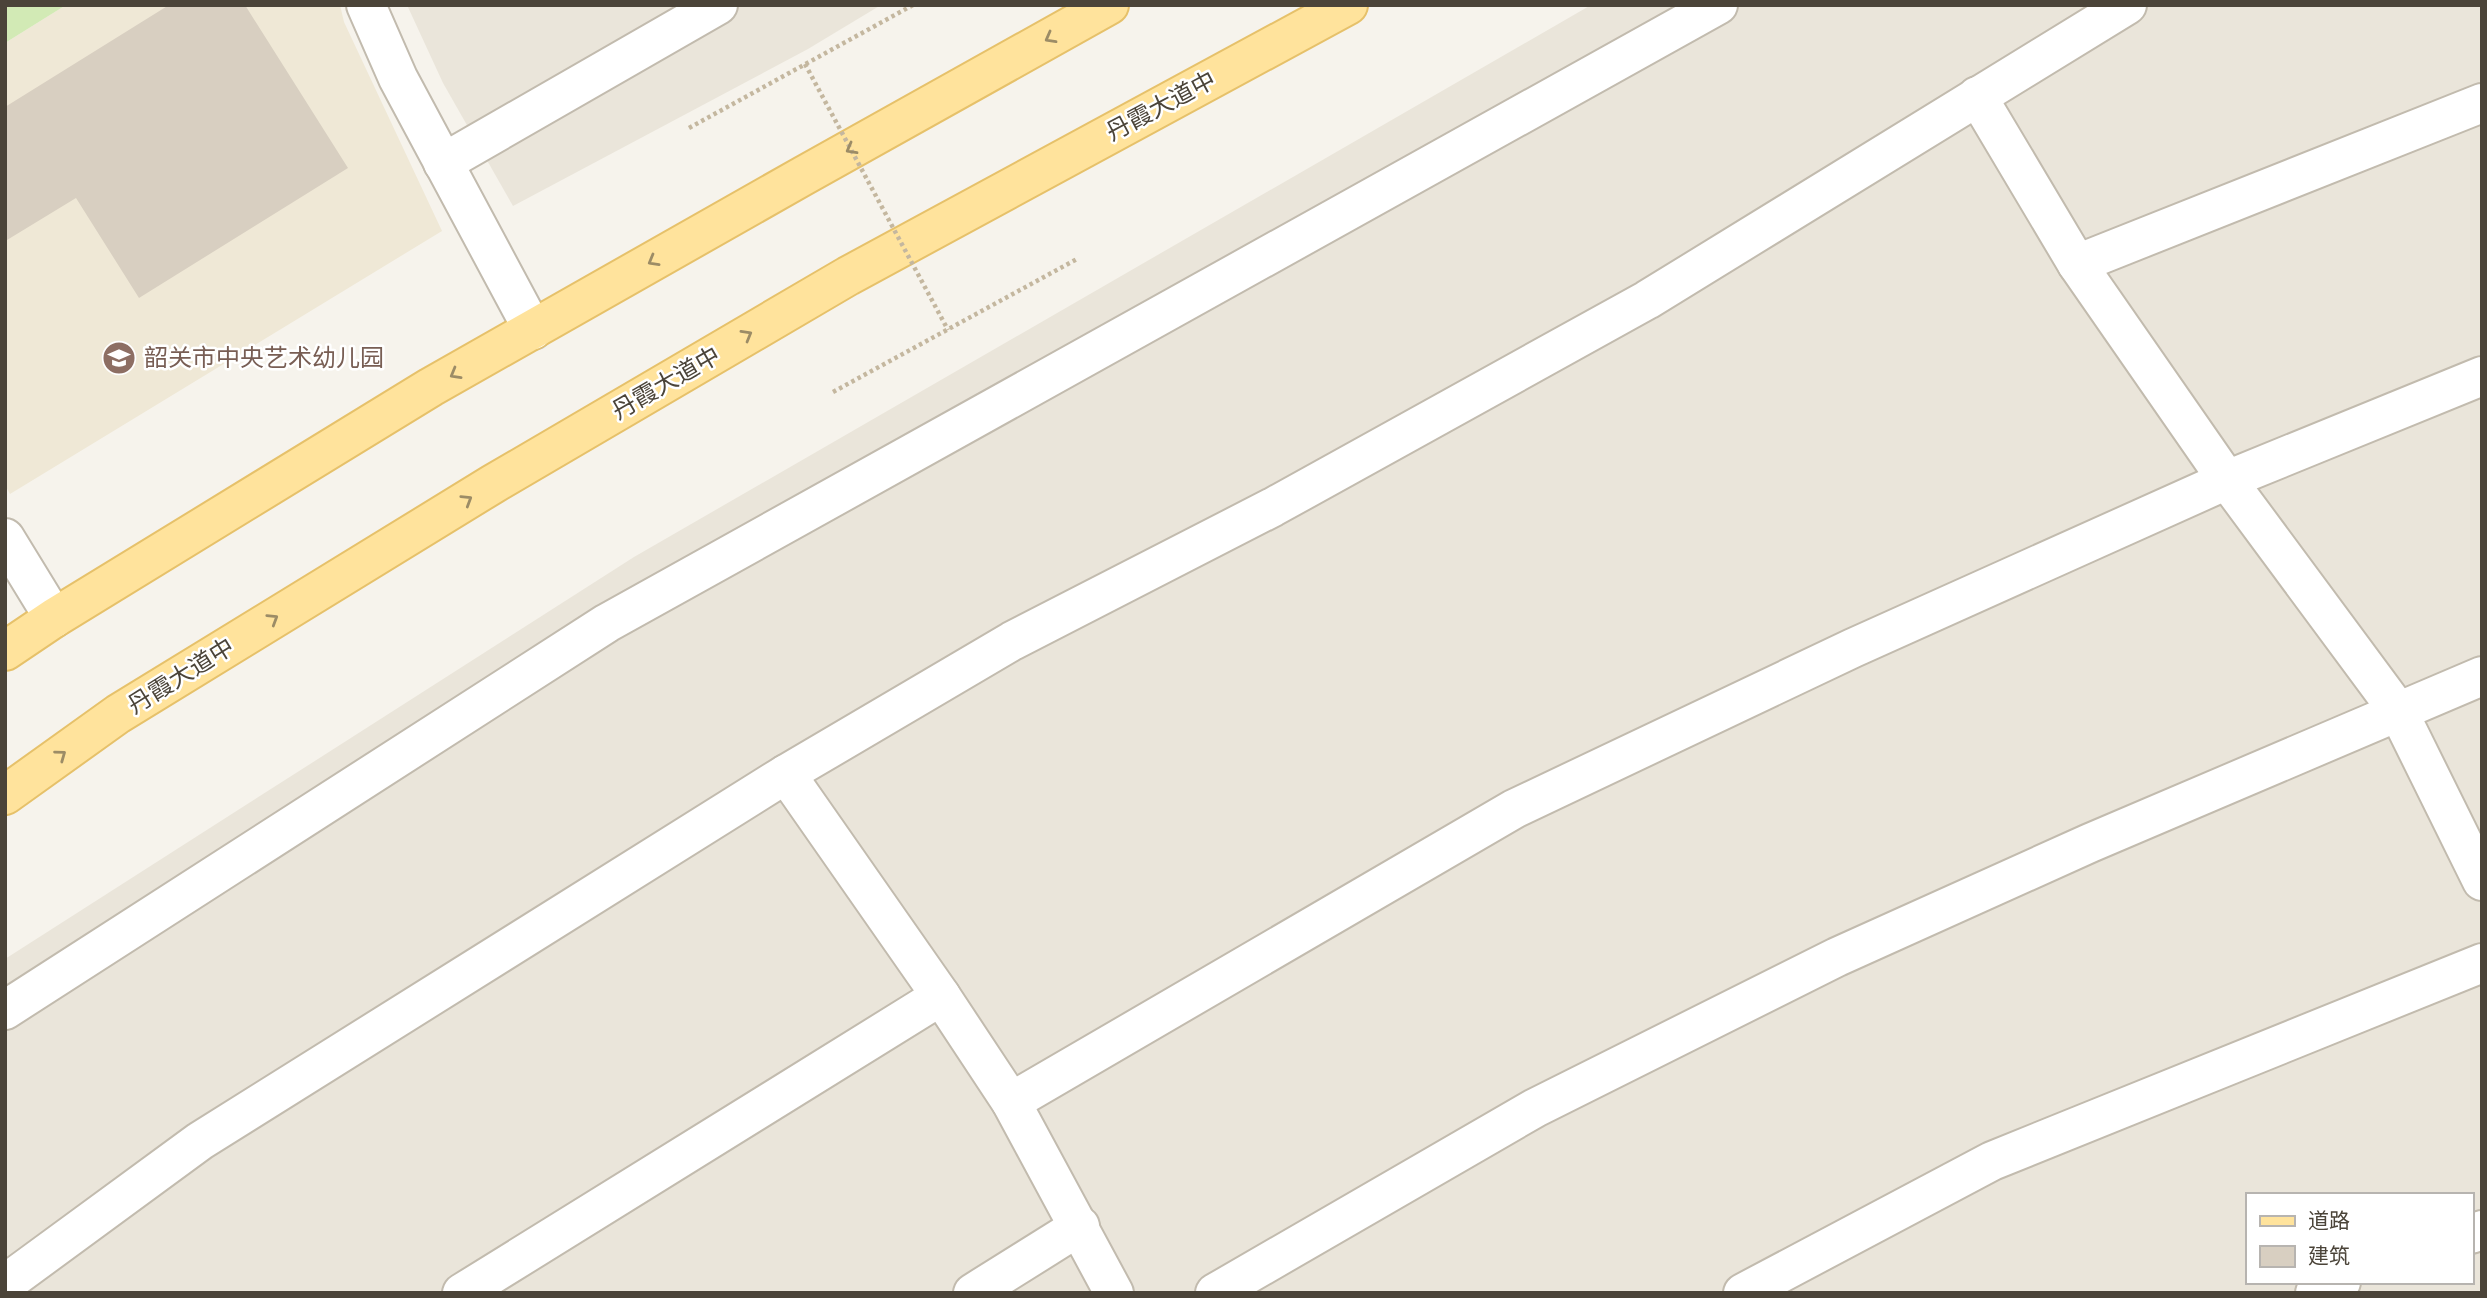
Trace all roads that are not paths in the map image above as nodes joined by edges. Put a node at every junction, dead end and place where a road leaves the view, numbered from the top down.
1 (366, 5) edge
2 (718, 5) edge
3 (1109, 5) edge
4 (1348, 5) edge
5 (1718, 5) edge
6 (2127, 5) edge
7 (1977, 96) junction
8 (2482, 103) edge
9 (443, 163) junction
10 (2077, 264) junction
11 (533, 330) junction
12 (2482, 376) edge
13 (2227, 480) junction
14 (5, 537) edge
15 (54, 618) junction
16 (5, 651) edge
17 (2482, 676) edge
18 (2398, 711) junction
19 (786, 774) junction
20 (5, 795) edge
21 (2482, 881) edge
22 (2482, 963) edge
23 (942, 996) junction
24 (5, 1010) edge
25 (1011, 1102) junction
26 (1080, 1226) junction
27 (5, 1284) edge
28 (2336, 1284) edge
29 (462, 1293) edge
30 (973, 1293) edge
31 (1114, 1293) edge
32 (1215, 1293) edge
33 (1743, 1293) edge
34 (2315, 1293) edge

1 - 9 street
2 - 9 street
3 -> 11 main road
20 -> 4 main road, 丹霞大道中
5 - 24 street
6 - 7 street
7 - 10 street
7 - 19 street
8 - 10 street
9 - 11 street
10 - 13 street
11 -> 15 main road
12 - 13 street
13 - 18 street
13 - 25 street
14 - 15 street
15 - 16 main road
17 - 18 street
18 - 21 street
18 - 32 street
19 - 23 street
19 - 27 street
22 - 33 street
23 - 25 street
23 - 29 street
25 - 26 street
26 - 30 street
26 - 31 street
28 - 34 street

